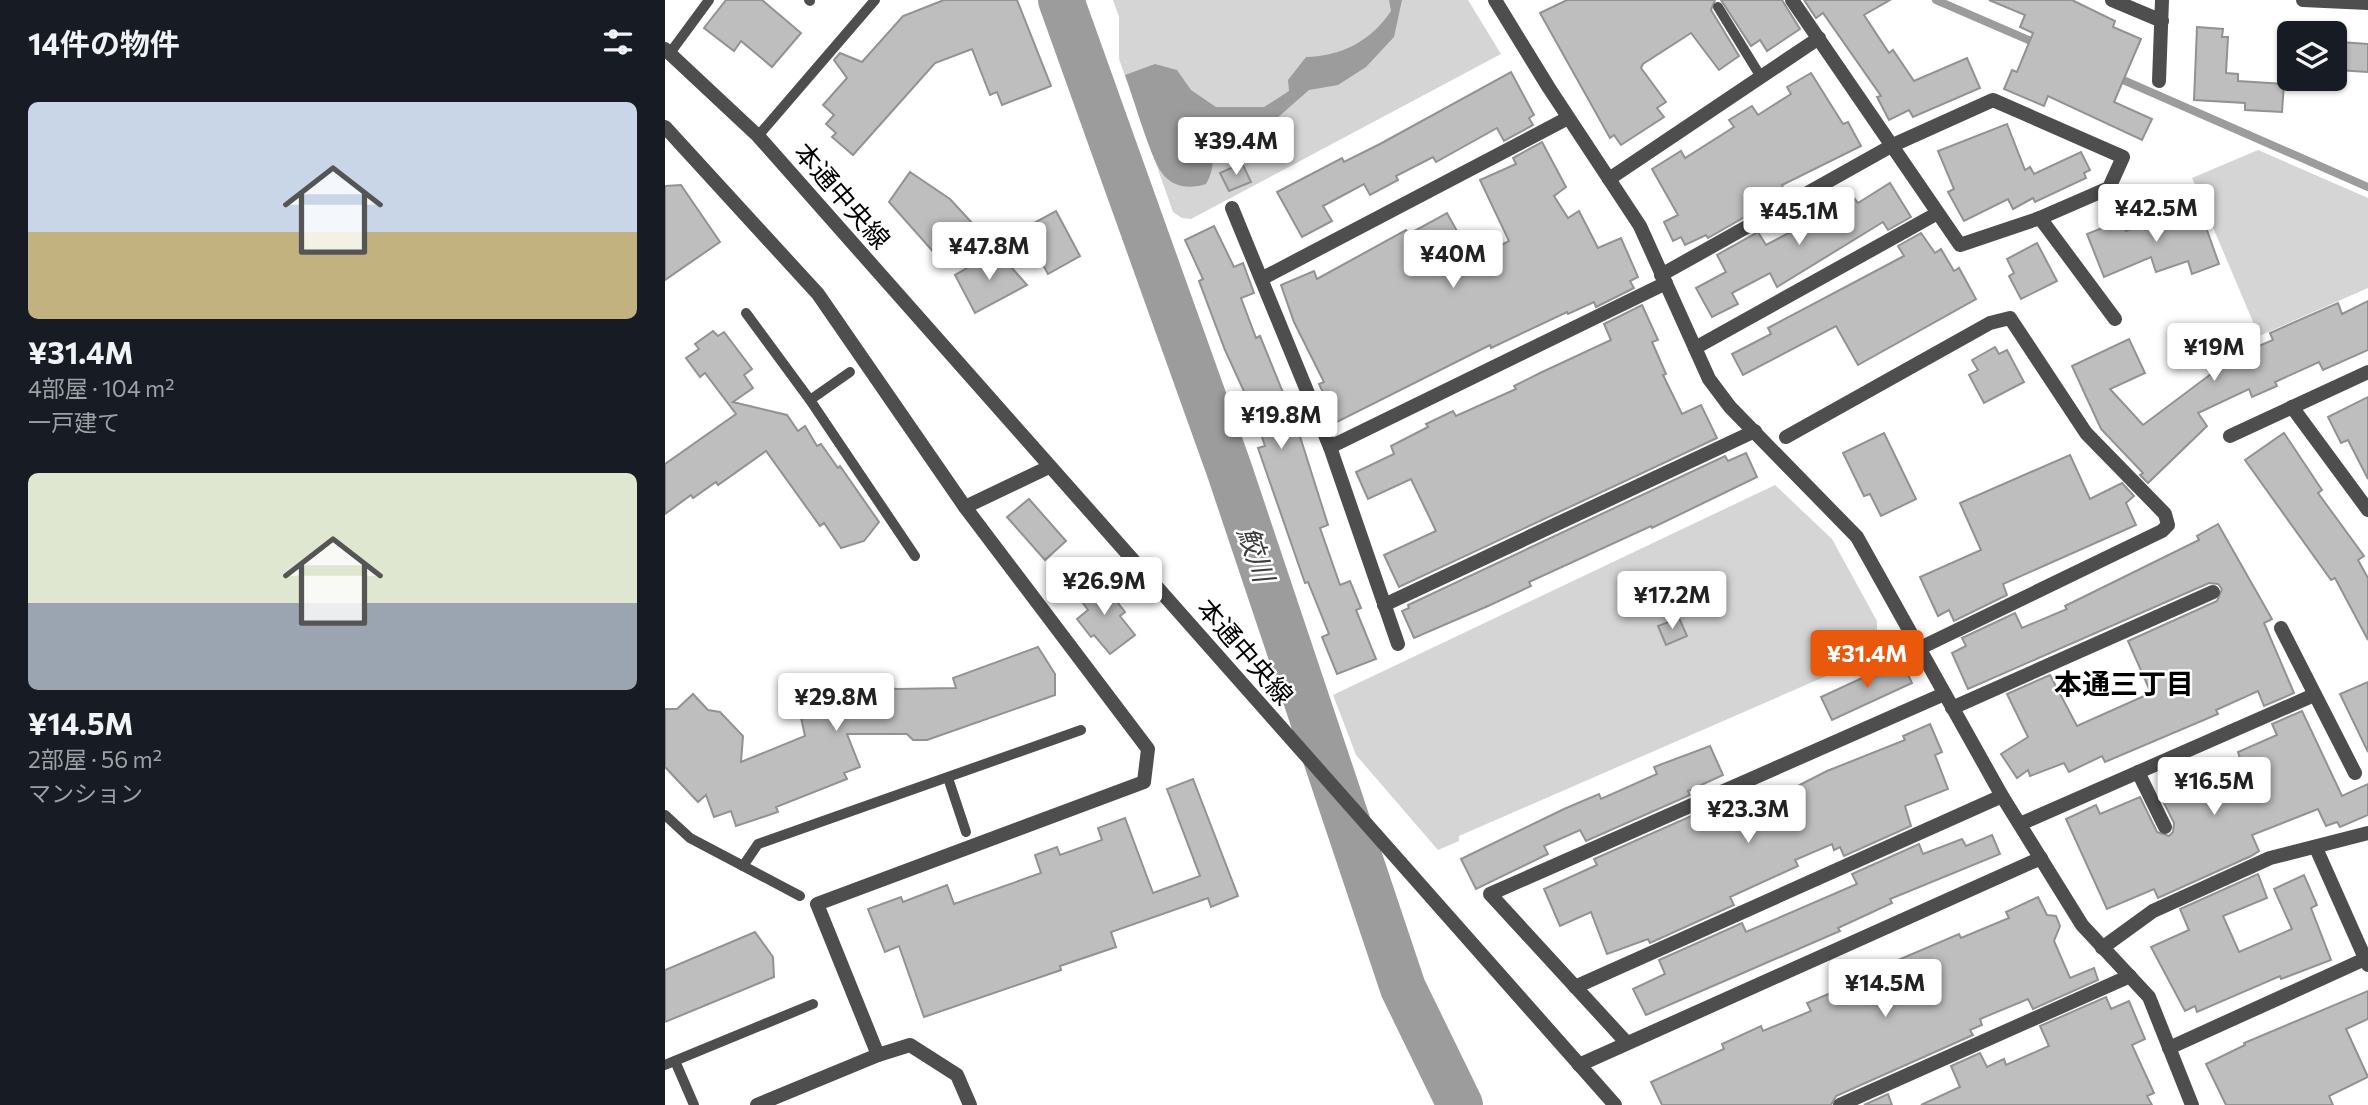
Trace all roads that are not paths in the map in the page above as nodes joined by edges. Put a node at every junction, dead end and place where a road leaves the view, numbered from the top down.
1 (709, 0) edge
2 (875, 0) edge
3 (1495, 0) edge
4 (1792, 0) edge
5 (2112, 0) edge
6 (2162, 0) edge
7 (2303, 0) edge
8 (2368, 3) edge
9 (1718, 7) dead end
10 (2162, 21) junction
11 (1819, 38) junction
12 (667, 51) edge
13 (1761, 77) junction
14 (2159, 81) dead end
15 (1568, 118) junction
16 (665, 127) edge
17 (758, 136) junction
18 (1893, 145) junction
19 (1609, 179) junction
20 (1233, 208) dead end
21 (1936, 214) junction
22 (2040, 218) junction
23 (1262, 278) junction
24 (1664, 279) junction
25 (746, 313) dead end
26 (2115, 319) dead end
27 (1695, 348) junction
28 (851, 372) dead end
29 (2368, 372) edge
30 (810, 400) junction
31 (2292, 407) junction
32 (1755, 431) junction
33 (2230, 436) dead end
34 (1786, 437) dead end
35 (1330, 447) junction
36 (1049, 467) junction
37 (965, 507) junction
38 (2368, 510) edge
39 (915, 556) dead end
40 (2213, 592) dead end
41 (1384, 605) junction
42 (2281, 628) dead end
43 (1398, 644) dead end
44 (1918, 649) junction
45 (1944, 694) junction
46 (2314, 695) junction
47 (1952, 708) junction
48 (1081, 730) dead end
49 (2138, 772) junction
50 (2355, 773) dead end
51 (948, 778) junction
52 (2002, 796) junction
53 (665, 815) edge
54 (2020, 824) junction
55 (2165, 827) dead end
56 (966, 832) dead end
57 (2368, 833) edge
58 (2316, 848) junction
59 (2041, 858) junction
60 (743, 866) junction
61 (800, 896) dead end
62 (2102, 948) junction
63 (2367, 962) edge
64 (2130, 976) junction
65 (1574, 987) junction
66 (813, 1004) dead end
67 (1626, 1042) junction
68 (2169, 1048) junction
69 (878, 1055) junction
70 (670, 1063) edge
71 (1579, 1065) junction
72 (694, 1105) edge
73 (757, 1105) edge
74 (970, 1105) edge
75 (1615, 1105) edge
76 (1840, 1105) edge
77 (2192, 1105) edge

1 - 12 lane
2 - 17 lane
3 - 15 street
4 - 11 street
5 - 10 street
6 - 10 street
7 - 8 street
9 - 13 lane
10 - 14 street
11 - 13 street
11 - 18 street
12 - 17 street, 本通中央線
13 - 19 street
15 - 19 street
15 - 23 street
16 - 37 street
17 - 36 street, 本通中央線
18 - 21 street
18 - 22 street
18 - 24 street
19 - 24 street
20 - 23 street
21 - 22 street
21 - 27 street
22 - 26 street
23 - 35 street
24 - 27 street
24 - 35 street
25 - 30 lane
27 - 32 street
28 - 30 lane
29 - 31 street
30 - 39 lane
31 - 33 street
31 - 38 street
32 - 41 street
32 - 44 street
34 - 44 street
35 - 41 street
36 - 37 street
36 - 71 street, 本通中央線
37 - 69 street
40 - 47 street
41 - 43 street
42 - 46 street
44 - 45 street
45 - 47 street
45 - 65 street
46 - 49 street
46 - 50 street
47 - 52 street
48 - 51 lane
49 - 54 street
49 - 55 street
51 - 56 lane
51 - 60 lane
52 - 54 street
52 - 65 street
53 - 60 lane
54 - 59 street
57 - 58 street
58 - 62 street
58 - 63 street
59 - 62 street
59 - 67 street
60 - 61 lane
62 - 64 street
63 - 68 street
64 - 68 street
64 - 76 street
65 - 67 street
66 - 70 lane
67 - 71 street
68 - 77 street
69 - 73 street
69 - 74 street
70 - 72 lane
71 - 75 street, 本通中央線

